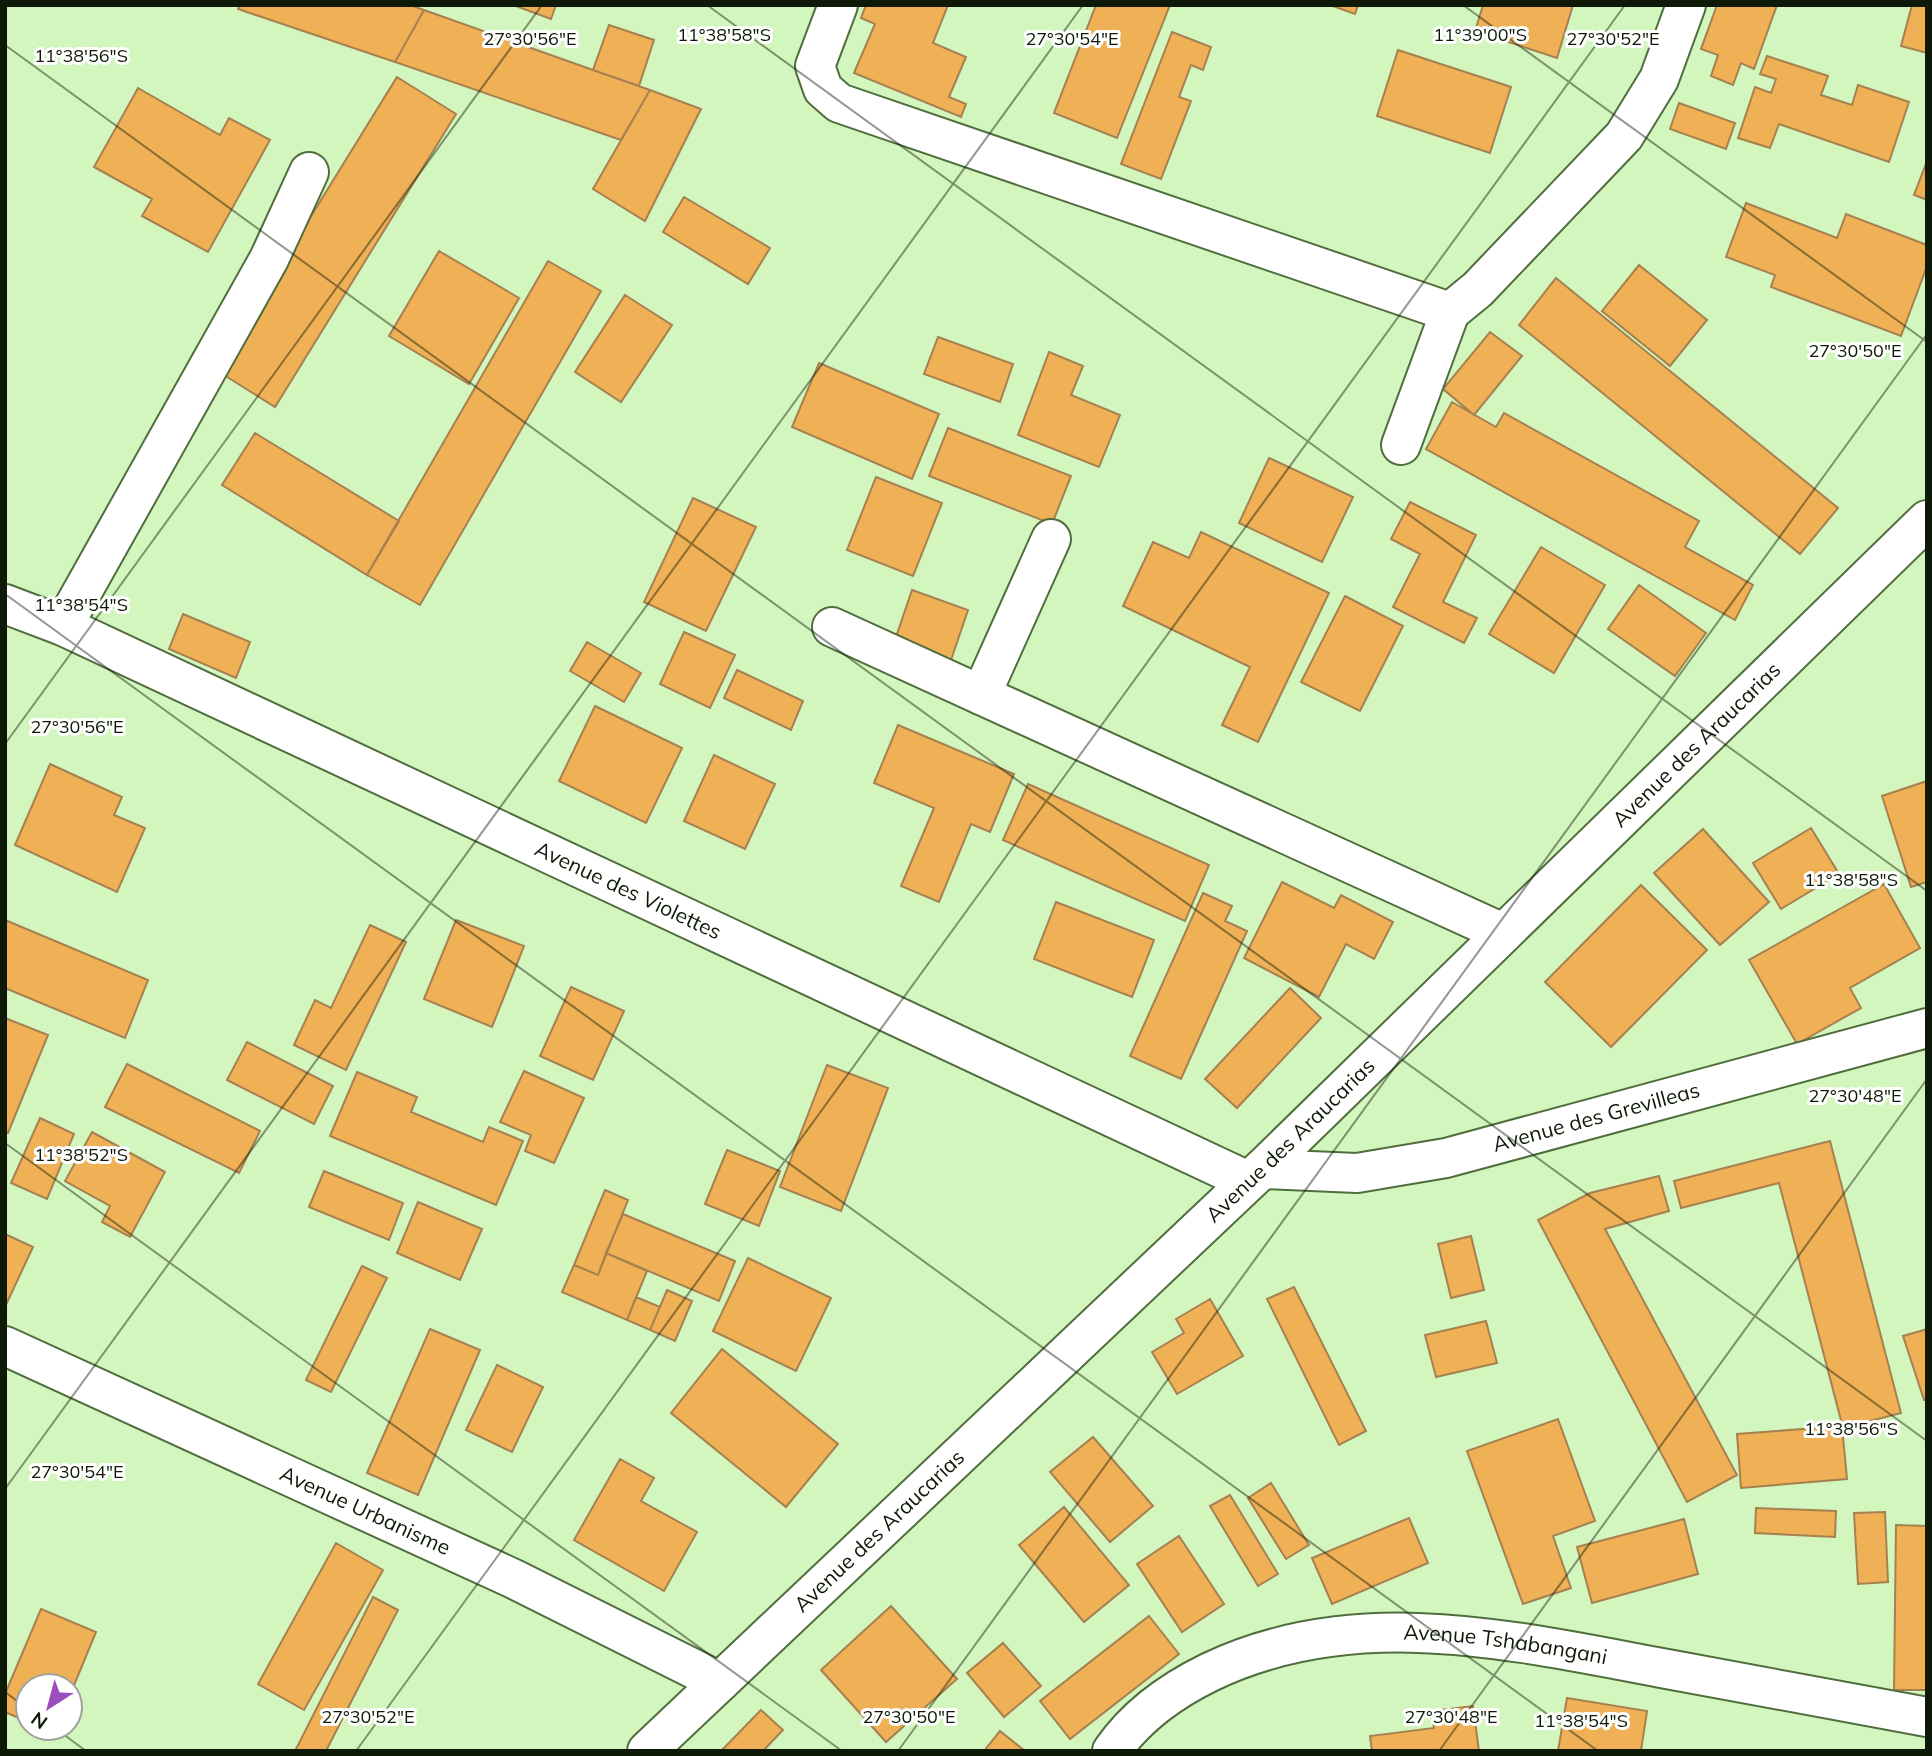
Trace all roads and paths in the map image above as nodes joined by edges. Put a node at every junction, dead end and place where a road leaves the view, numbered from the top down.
1 (838, 5) edge
2 (1686, 5) edge
3 (309, 172) dead end
4 (1450, 312) junction
5 (1401, 445) dead end
6 (1927, 520) edge
7 (1051, 538) dead end
8 (5, 604) edge
9 (63, 626) junction
10 (832, 627) dead end
11 (981, 695) junction
12 (1503, 933) junction
13 (1927, 1028) edge
14 (1255, 1175) junction
15 (5, 1346) edge
16 (720, 1682) junction
17 (1927, 1717) edge
18 (648, 1751) edge
19 (1112, 1751) edge

1 - 4 street
2 - 4 street
3 - 9 street
4 - 5 street
6 - 12 street, Avenue des Araucarias
7 - 11 street
8 - 9 street, Avenue des Violettes
9 - 14 street, Avenue des Violettes
10 - 11 street
11 - 12 street
12 - 14 street, Avenue des Araucarias
13 - 14 street, Avenue des Grevilleas
14 - 16 street, Avenue des Araucarias
15 - 16 street, Avenue Urbanisme
16 - 18 street, Avenue des Araucarias
17 - 19 street, Avenue Tshabangani

